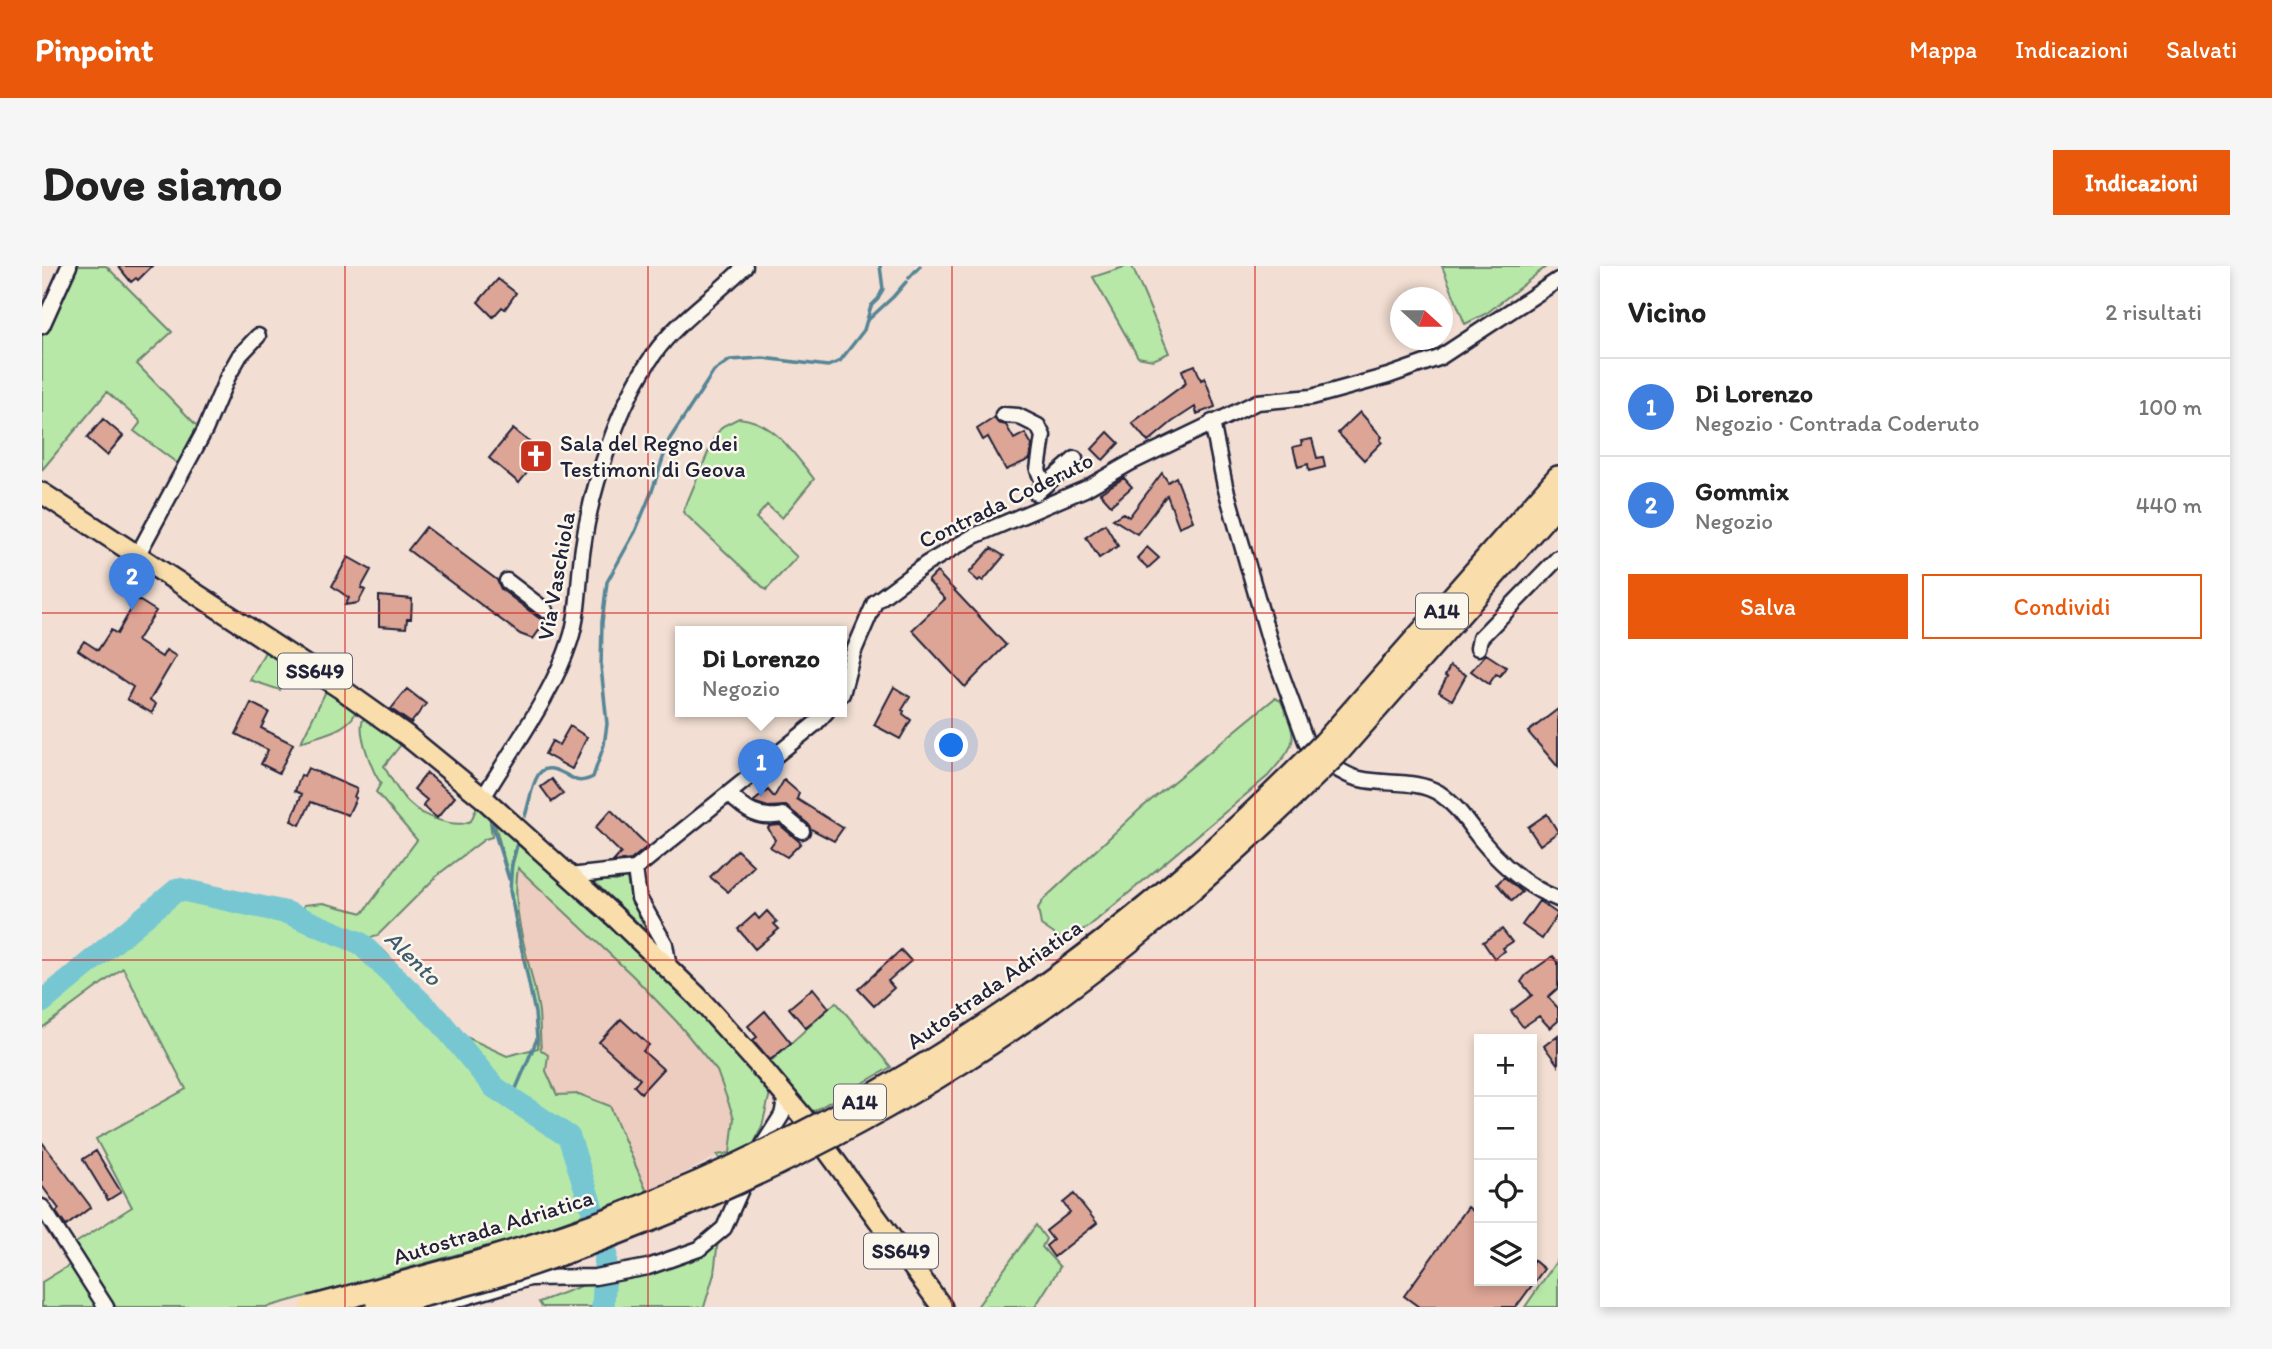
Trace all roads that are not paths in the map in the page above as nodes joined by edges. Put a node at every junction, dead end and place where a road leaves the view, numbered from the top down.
1 (69, 266) edge
2 (745, 266) edge
3 (1558, 280) edge
4 (42, 326) edge
5 (258, 336) dead end
6 (1003, 415) dead end
7 (1212, 422) junction
8 (1075, 460) dead end
9 (1558, 478) edge
10 (42, 492) edge
11 (1558, 503) edge
12 (137, 556) junction
13 (1558, 558) edge
14 (507, 581) dead end
15 (545, 610) dead end
16 (1478, 649) dead end
17 (847, 675) edge
18 (822, 717) edge
19 (1326, 752) junction
20 (729, 794) junction
21 (483, 799) junction
22 (802, 831) dead end
23 (635, 869) junction
24 (569, 876) junction
25 (1558, 899) edge
26 (669, 968) junction
27 (786, 1097) junction
28 (42, 1207) edge
29 (106, 1307) edge
30 (310, 1307) edge
31 (377, 1307) edge
32 (432, 1307) edge
33 (942, 1307) edge

1 - 4 street
2 - 21 street, Via Vaschiola
3 - 7 street, Contrada Coderuto
5 - 12 street
6 - 8 street
7 - 17 street, Contrada Coderuto
7 - 19 street
9 - 19 highway, Autostrada Adriatica / A14
10 - 12 main road, SS649
11 - 19 highway, Autostrada Adriatica / A14
12 - 21 main road, SS649
13 - 16 street
14 - 15 street
18 - 20 street
19 - 25 street
19 - 30 highway, Autostrada Adriatica / A14, bridge
19 - 31 highway, Autostrada Adriatica / A14, bridge
20 - 22 street
20 - 23 street
21 - 24 main road, SS649
23 - 24 street
23 - 26 street
24 - 26 main road, SS649
26 - 27 main road, SS649
27 - 32 street
27 - 33 main road, SS649
28 - 29 street

